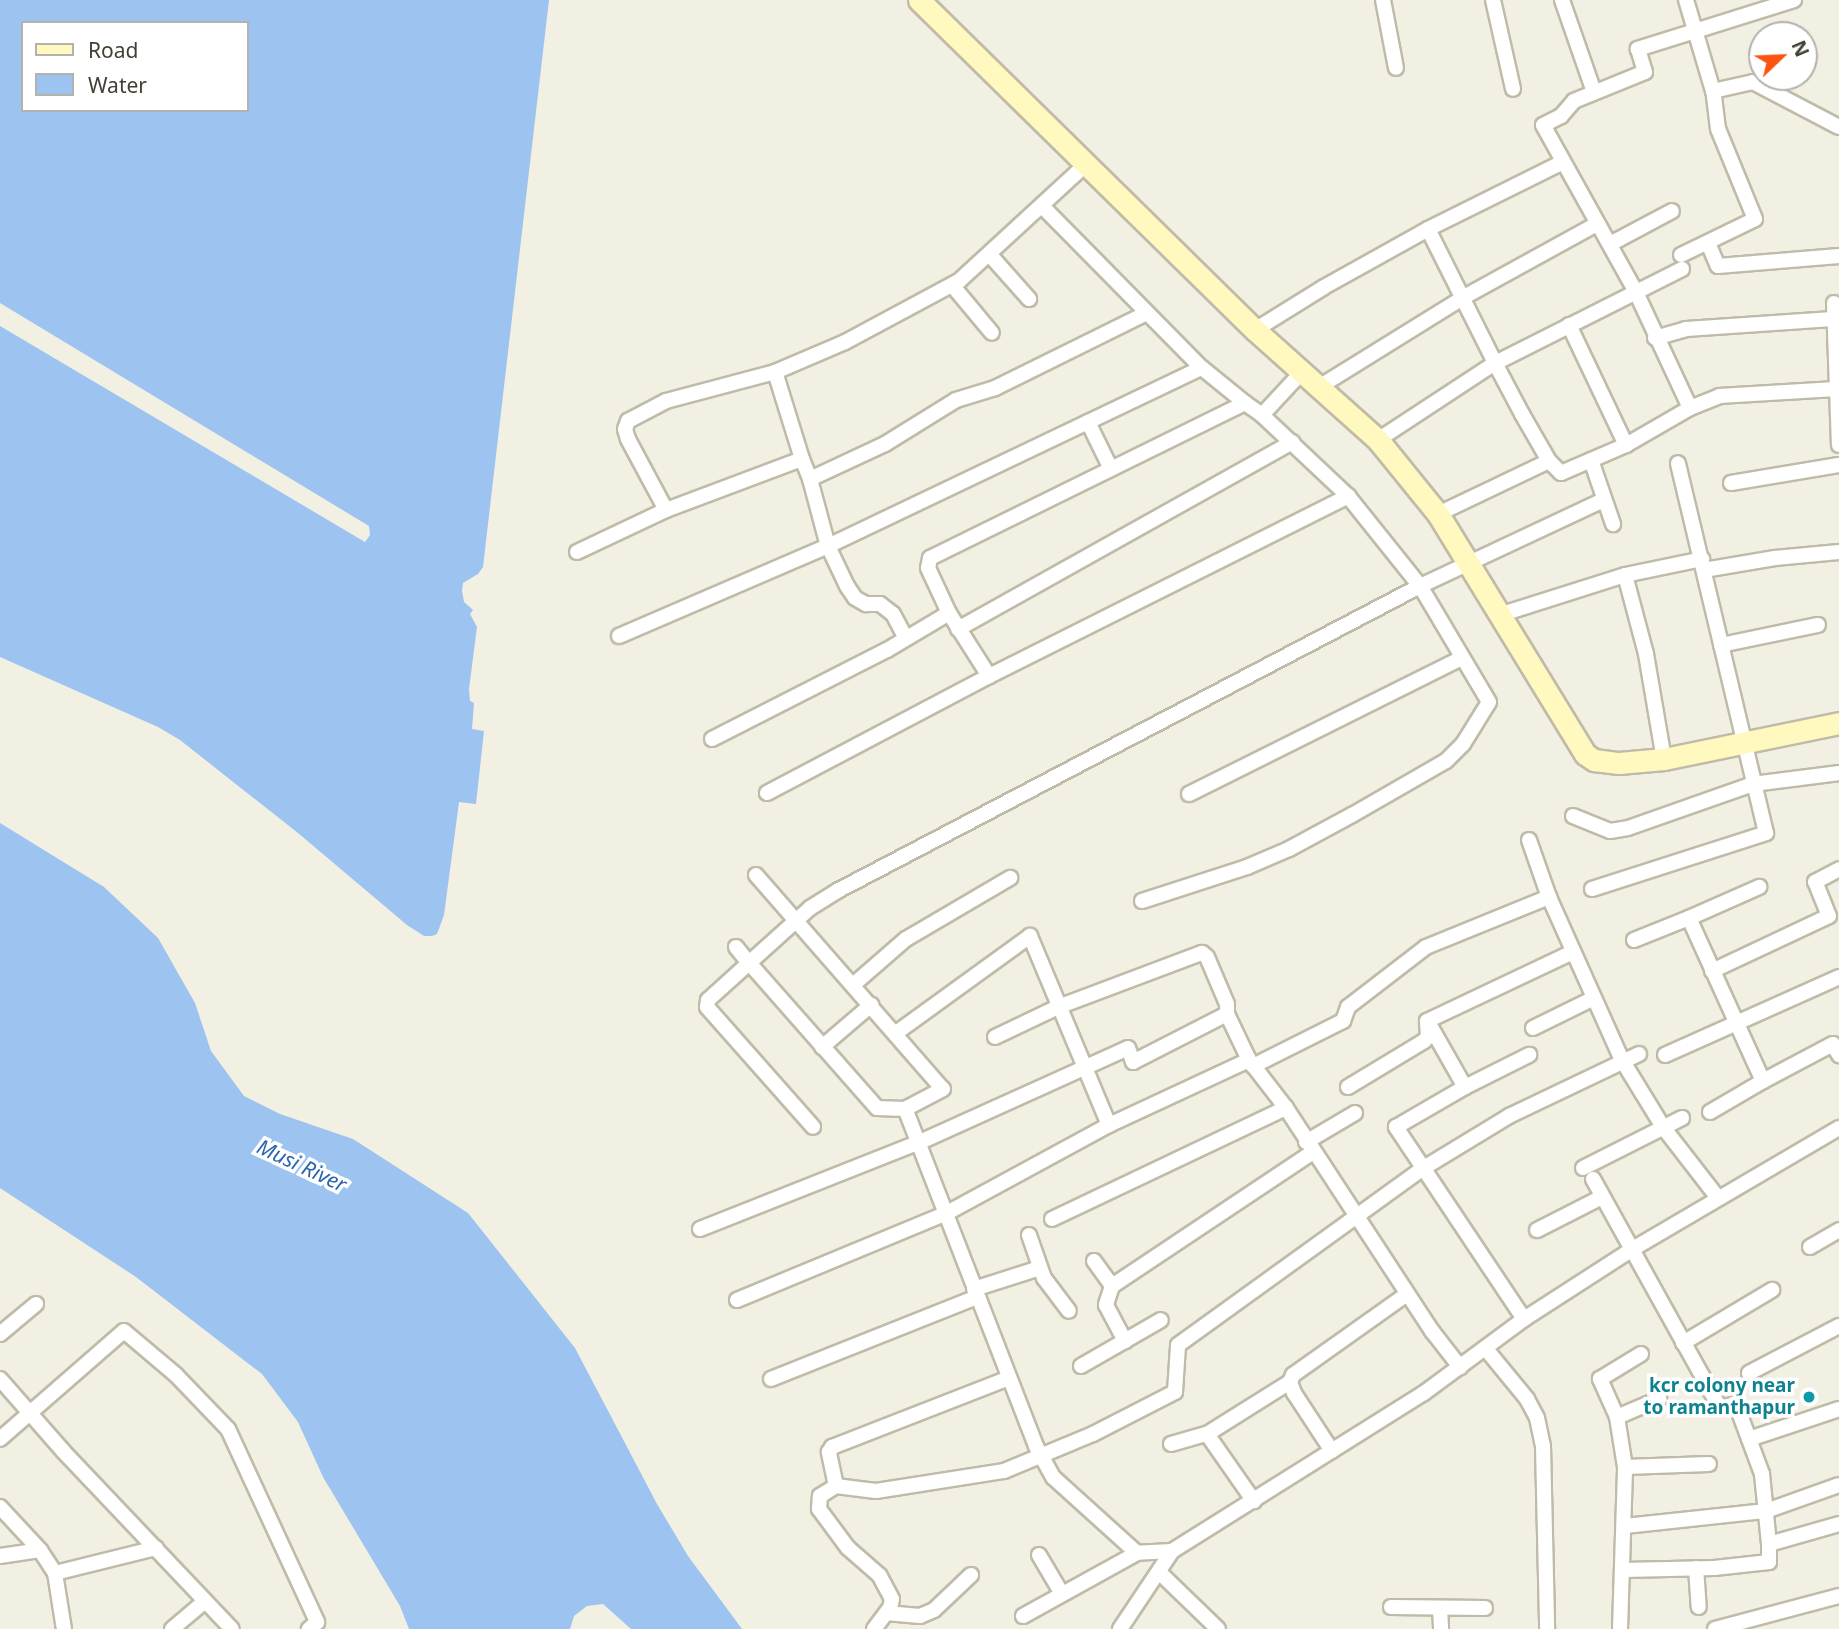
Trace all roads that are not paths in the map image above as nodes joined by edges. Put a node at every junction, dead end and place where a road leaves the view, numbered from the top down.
1 (1382, 0) edge
2 (1493, 0) edge
3 (1562, 0) edge
4 (1686, 0) edge
5 (1794, 0) edge
6 (921, 1) edge
7 (1695, 31) junction
8 (1396, 68) dead end
9 (1513, 89) dead end
10 (1713, 90) junction
11 (1594, 92) junction
12 (1839, 127) edge
13 (1563, 162) junction
14 (1085, 164) junction
15 (1045, 202) junction
16 (1672, 211) dead end
17 (1597, 224) junction
18 (1428, 229) junction
19 (1708, 243) junction
20 (1610, 244) junction
21 (990, 255) junction
22 (1839, 256) edge
23 (952, 285) junction
24 (1635, 290) junction
25 (1464, 297) junction
26 (1029, 299) dead end
27 (1834, 303) dead end
28 (1147, 313) junction
29 (1833, 319) junction
30 (1569, 324) junction
31 (1255, 330) junction
32 (992, 333) dead end
33 (1656, 338) junction
34 (1836, 339) edge
35 (1495, 363) junction
36 (1202, 368) junction
37 (775, 372) junction
38 (1302, 372) junction
39 (1320, 387) junction
40 (1836, 389) junction
41 (1245, 403) junction
42 (1690, 408) junction
43 (1266, 410) junction
44 (1088, 422) junction
45 (1838, 422) edge
46 (1378, 440) junction
47 (1292, 442) junction
48 (1626, 445) junction
49 (1839, 445) edge
50 (802, 459) junction
51 (1591, 460) junction
52 (1549, 461) junction
53 (1678, 463) dead end
54 (1839, 464) edge
55 (1111, 469) junction
56 (810, 479) junction
57 (1731, 483) dead end
58 (1348, 496) junction
59 (1604, 500) junction
60 (666, 510) junction
61 (1438, 514) junction
62 (1613, 524) dead end
63 (828, 545) junction
64 (577, 552) dead end
65 (1839, 552) edge
66 (1703, 565) junction
67 (1460, 567) junction
68 (1625, 575) junction
69 (1425, 584) junction
70 (949, 613) junction
71 (1499, 615) junction
72 (1818, 625) dead end
73 (958, 629) junction
74 (619, 636) dead end
75 (906, 638) junction
76 (1721, 645) junction
77 (1462, 658) junction
78 (989, 676) junction
79 (1839, 723) edge
80 (712, 739) dead end
81 (1744, 749) junction
82 (1664, 759) junction
83 (1839, 773) edge
84 (1752, 780) junction
85 (767, 793) dead end
86 (1189, 794) dead end
87 (1573, 816) dead end
88 (1529, 839) dead end
89 (1839, 869) edge
90 (756, 875) dead end
91 (1010, 878) dead end
92 (1759, 887) dead end
93 (1592, 889) dead end
94 (1549, 897) junction
95 (1142, 901) dead end
96 (1689, 918) junction
97 (796, 920) junction
98 (1634, 940) dead end
99 (736, 947) dead end
100 (1573, 952) junction
101 (749, 963) junction
102 (1712, 971) junction
103 (1839, 978) edge
104 (853, 985) junction
105 (1594, 998) junction
106 (871, 1005) junction
107 (1058, 1007) junction
108 (1227, 1014) junction
109 (1427, 1021) junction
110 (1735, 1022) junction
111 (1533, 1028) dead end
112 (895, 1033) junction
113 (995, 1037) dead end
114 (1837, 1046) edge
115 (822, 1048) junction
116 (1639, 1054) dead end
117 (1529, 1055) dead end
118 (1665, 1055) dead end
119 (1622, 1060) junction
120 (1251, 1063) junction
121 (1083, 1068) junction
122 (1763, 1081) junction
123 (1348, 1087) dead end
124 (1465, 1087) junction
125 (1286, 1108) junction
126 (905, 1109) junction
127 (1710, 1112) dead end
128 (1355, 1113) dead end
129 (1682, 1118) dead end
130 (1109, 1125) junction
131 (813, 1127) dead end
132 (1663, 1127) junction
133 (1837, 1135) edge
134 (920, 1142) junction
135 (1309, 1147) junction
136 (1422, 1169) junction
137 (1602, 1197) junction
138 (1718, 1198) junction
139 (945, 1214) junction
140 (1356, 1217) junction
141 (1052, 1219) dead end
142 (700, 1229) dead end
143 (1537, 1230) dead end
144 (1839, 1230) edge
145 (1029, 1235) dead end
146 (1810, 1247) dead end
147 (1631, 1250) junction
148 (1094, 1261) dead end
149 (1040, 1268) junction
150 (1112, 1286) junction
151 (1772, 1290) dead end
152 (975, 1293) junction
153 (1407, 1294) junction
154 (737, 1300) dead end
155 (36, 1304) dead end
156 (1069, 1311) dead end
157 (1161, 1320) dead end
158 (1524, 1320) junction
159 (1839, 1326) edge
160 (0, 1334) edge
161 (1125, 1341) junction
162 (1683, 1343) junction
163 (1486, 1349) junction
164 (1641, 1354) dead end
165 (1081, 1366) dead end
166 (1460, 1367) junction
167 (1749, 1373) dead end
168 (1009, 1378) junction
169 (0, 1379) edge
170 (771, 1379) dead end
171 (1290, 1382) junction
172 (1659, 1399) dead end
173 (1839, 1409) edge
174 (31, 1413) junction
175 (1617, 1417) junction
176 (1207, 1433) junction
177 (0, 1439) edge
178 (1749, 1439) junction
179 (1171, 1444) dead end
180 (1332, 1451) junction
181 (1041, 1456) junction
182 (1709, 1464) dead end
183 (1625, 1468) junction
184 (1839, 1485) edge
185 (836, 1486) junction
186 (1254, 1500) junction
187 (0, 1507) edge
188 (1766, 1511) junction
189 (1839, 1524) edge
190 (1625, 1526) junction
191 (1769, 1544) junction
192 (156, 1548) junction
193 (40, 1550) junction
194 (1172, 1551) junction
195 (1137, 1553) junction
196 (1039, 1555) dead end
197 (0, 1556) edge
198 (1696, 1568) junction
199 (1623, 1570) junction
200 (1159, 1572) junction
201 (55, 1573) junction
202 (971, 1575) dead end
203 (1062, 1594) junction
204 (1839, 1596) edge
205 (204, 1602) junction
206 (1391, 1607) dead end
207 (1699, 1607) dead end
208 (1440, 1608) junction
209 (1485, 1608) dead end
210 (886, 1614) junction
211 (1023, 1616) dead end
212 (64, 1629) edge
213 (172, 1629) edge
214 (232, 1629) edge
215 (309, 1629) edge
216 (874, 1629) edge
217 (1120, 1629) edge
218 (1218, 1629) edge
219 (1441, 1629) edge
220 (1548, 1629) edge
221 (1620, 1629) edge
222 (1715, 1629) edge

1 - 8 street
2 - 9 street
3 - 11 street
4 - 7 street
5 - 7 street
6 - 14 street
7 - 10 street
7 - 11 street
10 - 12 street
10 - 19 street
11 - 13 street
13 - 17 street
13 - 18 street
14 - 15 street
14 - 31 street
15 - 21 street
15 - 28 street
16 - 20 street
17 - 20 street
17 - 25 street
18 - 25 street
18 - 31 street
19 - 22 street
19 - 24 street
20 - 24 street
21 - 23 street
21 - 26 street
23 - 32 street
23 - 37 street
24 - 30 street
24 - 33 street
25 - 35 street
25 - 39 street
27 - 29 street
28 - 36 street
28 - 56 street
29 - 33 street
29 - 34 street
30 - 35 street
30 - 48 street
31 - 38 street
33 - 42 street
34 - 40 street
35 - 46 street
35 - 52 street
36 - 41 street
36 - 44 street
37 - 50 street
37 - 60 street
38 - 39 street
38 - 43 street
39 - 46 street
40 - 42 street
40 - 45 street
41 - 43 street
41 - 55 street
42 - 48 street
43 - 47 street
44 - 55 street
44 - 63 street
45 - 49 street
46 - 61 street
47 - 58 street
47 - 73 street
48 - 51 street
50 - 56 street
50 - 60 street
51 - 52 street
51 - 59 street
52 - 61 street
53 - 66 street
54 - 57 street
55 - 70 street
56 - 63 street
58 - 69 street
58 - 78 street
59 - 62 street
59 - 67 street
60 - 64 street
61 - 67 street
63 - 74 street
63 - 75 street
65 - 66 street
66 - 68 street
66 - 76 street
67 - 69 street
67 - 71 street
68 - 71 street
68 - 82 street
69 - 77 street
69 - 97 street
70 - 73 street
70 - 75 street
71 - 82 street
72 - 76 street
73 - 78 street
75 - 80 street
76 - 81 street
77 - 86 street
77 - 95 street
78 - 85 street
79 - 81 street
81 - 82 street
81 - 84 street
83 - 84 street
84 - 87 street
84 - 93 street
88 - 94 street
89 - 102 street
90 - 97 street
91 - 104 street
92 - 96 street
94 - 100 street
94 - 120 street
96 - 98 street
96 - 102 street
97 - 101 street
97 - 104 street
99 - 101 street
100 - 105 street
100 - 109 street
101 - 115 street
101 - 131 street
102 - 110 street
103 - 110 street
104 - 106 street
105 - 111 street
105 - 119 street
106 - 112 street
106 - 115 street
107 - 108 street
107 - 112 street
107 - 113 street
107 - 121 street
108 - 120 street
108 - 121 street
109 - 123 street
109 - 124 street
110 - 118 street
110 - 122 street
112 - 126 street
114 - 122 street
115 - 126 street
116 - 119 street
117 - 124 street
119 - 132 street
119 - 136 street
120 - 125 street
120 - 130 street
121 - 130 street
121 - 134 street
122 - 127 street
124 - 136 street
125 - 135 street
125 - 141 street
126 - 134 street
128 - 135 street
129 - 132 street
130 - 139 street
132 - 137 street
132 - 138 street
133 - 138 street
134 - 139 street
134 - 142 street
135 - 140 street
135 - 150 street
136 - 140 street
136 - 158 street
137 - 143 street
137 - 147 street
138 - 147 street
139 - 152 street
139 - 154 street
140 - 153 street
140 - 181 street
144 - 146 street
145 - 149 street
147 - 158 street
147 - 162 street
148 - 150 street
149 - 152 street
149 - 156 street
150 - 161 street
151 - 162 street
152 - 168 street
152 - 170 street
153 - 166 street
153 - 171 street
155 - 160 street
157 - 161 street
158 - 163 street
159 - 167 street
161 - 165 street
162 - 178 street
163 - 166 street
163 - 220 street
164 - 175 street
166 - 180 street
168 - 181 street
168 - 185 street
169 - 174 street
171 - 176 street
171 - 180 street
172 - 175 street
173 - 178 street
174 - 177 street
174 - 192 street
174 - 215 street
175 - 183 street
176 - 179 street
176 - 186 street
178 - 188 street
180 - 186 street
181 - 185 street
181 - 195 street
182 - 183 street
183 - 190 street
184 - 188 street
185 - 210 street
186 - 194 street
187 - 193 street
188 - 190 street
188 - 191 street
189 - 191 street
190 - 199 street
191 - 198 street
192 - 201 street
192 - 205 street
193 - 197 street
193 - 201 street
194 - 195 street
194 - 200 street
195 - 203 street
196 - 203 street
198 - 199 street
198 - 207 street
199 - 221 street
200 - 217 street
200 - 218 street
201 - 212 street
202 - 210 street
203 - 211 street
204 - 222 street
205 - 213 street
205 - 214 street
206 - 208 street
208 - 209 street
208 - 219 street
210 - 216 street

